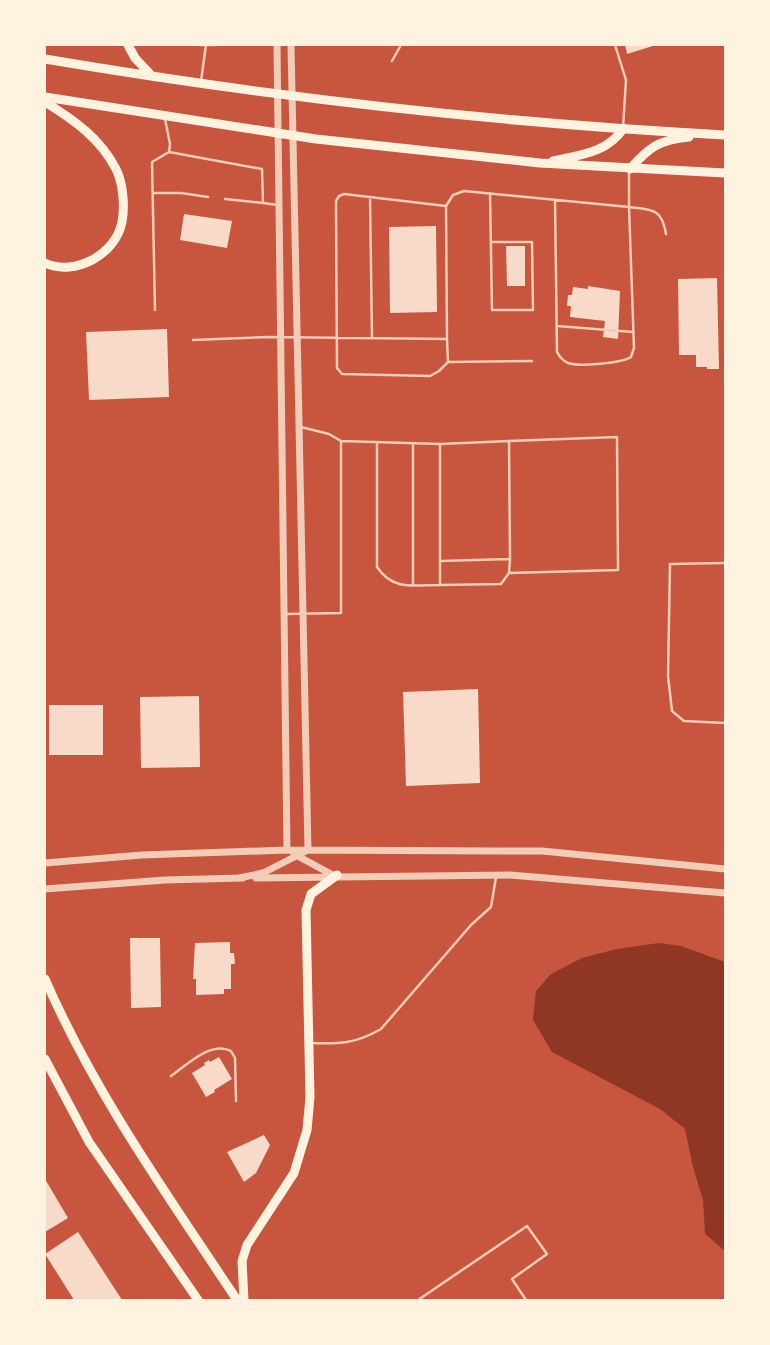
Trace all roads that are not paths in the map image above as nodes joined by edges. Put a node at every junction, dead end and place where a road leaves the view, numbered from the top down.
1 (128, 45) edge
2 (200, 45) edge
3 (216, 45) edge
4 (277, 45) edge
5 (291, 45) edge
6 (401, 45) edge
7 (615, 45) edge
8 (206, 46) edge
9 (45, 58) edge
10 (392, 61) dead end
11 (152, 76) junction
12 (201, 84) junction
13 (277, 95) junction
14 (45, 97) edge
15 (293, 97) junction
16 (45, 102) edge
17 (165, 115) junction
18 (623, 129) junction
19 (277, 132) junction
20 (295, 135) junction
21 (724, 135) edge
22 (169, 152) junction
23 (540, 163) junction
24 (630, 169) junction
25 (725, 173) edge
26 (153, 193) junction
27 (490, 193) junction
28 (208, 197) dead end
29 (370, 197) junction
30 (225, 200) dead end
31 (555, 200) junction
32 (263, 203) junction
33 (278, 205) junction
34 (446, 206) junction
35 (629, 207) junction
36 (666, 234) dead end
37 (491, 242) junction
38 (45, 263) edge
39 (155, 310) dead end
40 (557, 326) junction
41 (633, 332) junction
42 (280, 337) junction
43 (298, 338) junction
44 (336, 339) junction
45 (372, 339) junction
46 (447, 339) junction
47 (193, 340) dead end
48 (532, 361) dead end
49 (448, 362) junction
50 (300, 427) junction
51 (509, 440) junction
52 (341, 441) junction
53 (377, 443) junction
54 (413, 444) junction
55 (440, 444) junction
56 (510, 559) junction
57 (440, 561) junction
58 (725, 563) edge
59 (509, 573) junction
60 (413, 585) junction
61 (440, 585) junction
62 (284, 614) junction
63 (303, 614) junction
64 (725, 723) edge
65 (287, 850) junction
66 (308, 850) junction
67 (298, 856) junction
68 (45, 863) edge
69 (725, 869) edge
70 (337, 875) junction
71 (496, 875) junction
72 (239, 878) junction
73 (45, 889) edge
74 (725, 893) edge
75 (45, 979) edge
76 (309, 1043) junction
77 (45, 1059) edge
78 (171, 1076) dead end
79 (236, 1101) dead end
80 (198, 1300) edge
81 (237, 1300) edge
82 (244, 1300) edge
83 (418, 1300) edge
84 (526, 1300) edge

1 - 11 highway
2 - 8 lane
3 - 8 lane
4 - 13 street
5 - 15 street
6 - 10 lane
7 - 18 lane
8 - 12 lane
9 - 11 highway
11 - 12 highway
12 - 13 highway
13 - 15 highway
13 - 19 street
14 - 17 highway
15 - 18 highway
15 - 20 street
16 - 38 highway
17 - 19 highway
17 - 22 lane
18 - 21 highway
18 - 23 highway
19 - 20 highway
19 - 33 street
20 - 23 highway
20 - 43 street
21 - 24 highway
22 - 26 lane
22 - 32 lane
23 - 24 highway
24 - 25 highway
24 - 35 lane
26 - 28 lane
26 - 39 lane
27 - 31 lane
27 - 34 lane
27 - 37 lane
29 - 34 lane
29 - 44 lane
29 - 45 lane
30 - 32 lane
31 - 35 lane
31 - 40 lane
32 - 33 lane
33 - 42 street
34 - 46 lane
35 - 36 lane
35 - 41 lane
37 - 37 lane
40 - 41 lane
40 - 41 lane
42 - 43 lane
42 - 47 lane
42 - 62 street
43 - 44 lane
43 - 50 street
44 - 45 lane
44 - 49 lane
45 - 46 lane
46 - 49 lane
48 - 49 lane
50 - 52 lane
50 - 63 street
51 - 55 lane
51 - 56 lane
51 - 59 lane
52 - 53 lane
52 - 63 lane
53 - 54 lane
53 - 60 lane
54 - 55 lane
54 - 60 lane
55 - 57 lane
56 - 57 lane
56 - 59 lane
57 - 61 lane
58 - 64 lane
59 - 61 lane
60 - 61 lane
62 - 63 lane
62 - 65 street
63 - 66 street
65 - 66 street
65 - 67 street
65 - 68 street
66 - 67 street
66 - 69 street
67 - 70 street
67 - 72 street
70 - 71 street
70 - 72 street
70 - 76 highway
71 - 74 street
71 - 76 lane
72 - 73 street
75 - 81 highway
76 - 82 highway
77 - 80 highway
78 - 79 lane
83 - 84 lane

